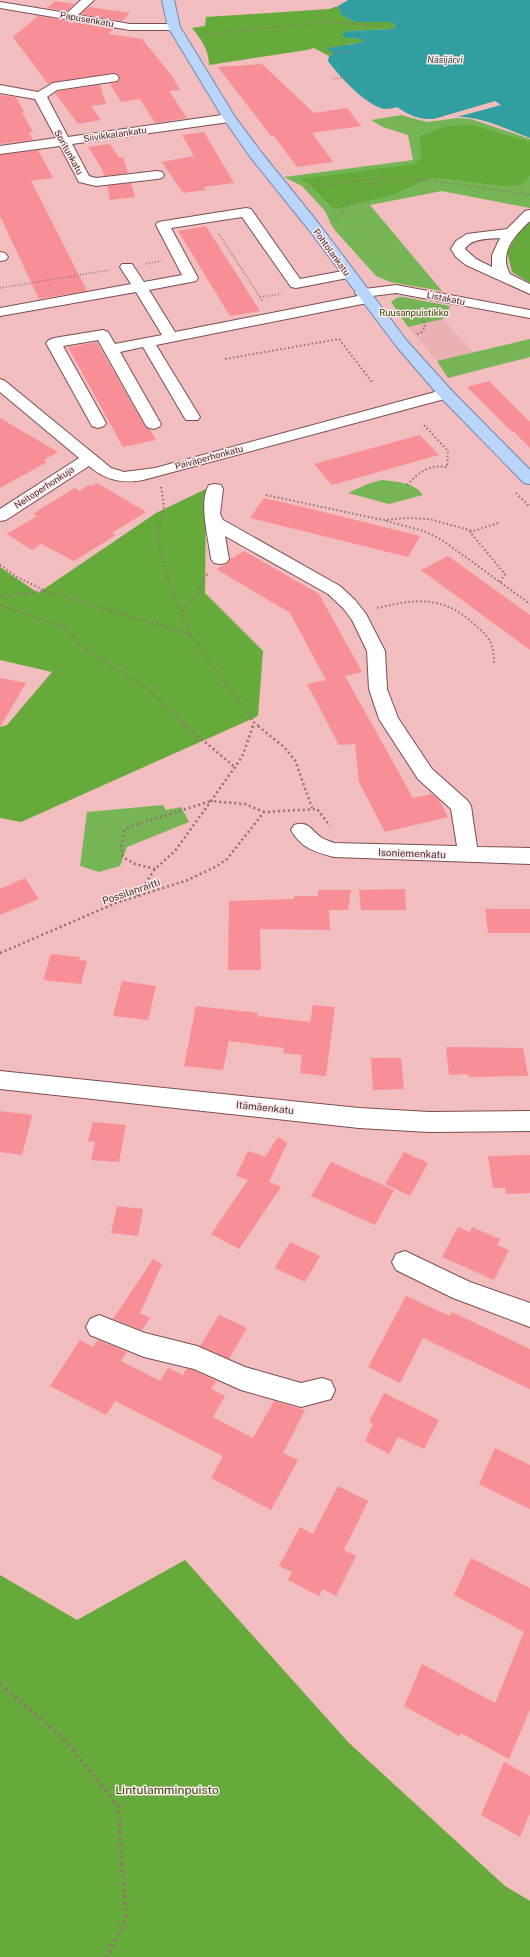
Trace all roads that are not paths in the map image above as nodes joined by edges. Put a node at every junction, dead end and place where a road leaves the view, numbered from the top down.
1 (88, 0) edge
2 (168, 0) edge
3 (0, 4) edge
4 (70, 16) junction
5 (174, 27) junction
6 (113, 78) dead end
7 (0, 89) edge
8 (40, 96) junction
9 (229, 118) junction
10 (63, 141) junction
11 (0, 150) edge
12 (157, 175) dead end
13 (530, 214) edge
14 (509, 234) junction
15 (127, 267) road end
16 (348, 274) junction
17 (504, 277) junction
18 (140, 288) junction
19 (530, 290) edge
20 (365, 296) junction
21 (0, 312) edge
22 (530, 314) edge
23 (171, 337) junction
24 (147, 342) junction
25 (111, 349) junction
26 (0, 384) edge
27 (446, 394) junction
28 (192, 417) dead end
29 (98, 423) dead end
30 (153, 424) dead end
31 (88, 458) junction
32 (530, 479) edge
33 (215, 490) dead end
34 (0, 516) edge
35 (215, 523) junction
36 (220, 559) road end
37 (301, 830) dead end
38 (468, 854) junction
39 (530, 856) edge
40 (0, 1080) edge
41 (530, 1121) edge
42 (405, 1262) dead end
43 (530, 1315) edge
44 (99, 1326) dead end
45 (322, 1390) dead end

1 - 4 street
2 - 5 main road, Pohtolankatu
3 - 4 street, Papusenkatu
4 - 5 street, Papusenkatu
5 - 9 main road, Pohtolankatu
6 - 8 street
7 - 8 street
8 - 10 street, Soritunkatu
9 - 10 street, Siivikkalankatu
9 - 16 main road, Pohtolankatu
10 - 11 street, Siivikkalankatu
10 - 12 street, Soritunkatu
13 - 14 street
14 - 17 street
14 - 17 street
15 - 18 street
16 - 18 street
16 - 20 main road, Pohtolankatu
17 - 19 street
18 - 21 street
18 - 23 street
20 - 22 street, Listakatu
20 - 23 street, Listakatu
20 - 27 main road, Pohtolankatu
23 - 24 street, Listakatu
24 - 25 street, Listakatu
24 - 28 street
25 - 29 street
25 - 30 street
26 - 31 street, Päiväperhonkatu
27 - 31 street, Päiväperhonkatu
27 - 32 main road, Pohtolankatu
31 - 34 street, Neitoperhonkuja
33 - 35 street
35 - 36 street
35 - 38 street
37 - 38 street, Isoniemenkatu
38 - 39 street, Isoniemenkatu
40 - 41 street, Itämäenkatu
42 - 43 street
44 - 45 street

